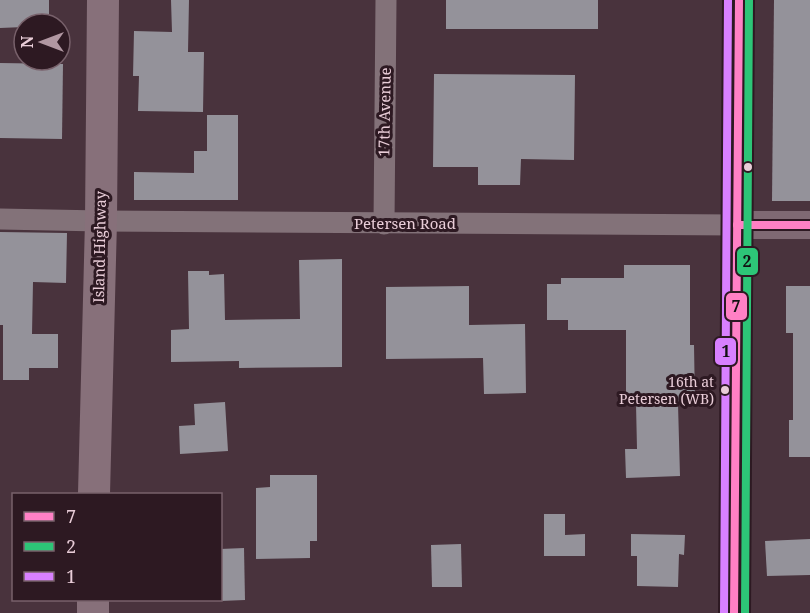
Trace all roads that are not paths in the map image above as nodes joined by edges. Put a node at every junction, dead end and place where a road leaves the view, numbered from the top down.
1 (103, 0) edge
2 (386, 0) edge
3 (739, 0) edge
4 (0, 219) edge
5 (101, 221) junction
6 (384, 224) junction
7 (737, 225) junction
8 (810, 225) edge
9 (94, 493) edge
10 (734, 613) edge

1 - 5 main road, Island Highway
2 - 6 street, 17th Avenue
3 - 7 street
4 - 5 street, Petersen Road
5 - 6 street, Petersen Road
5 - 9 main road, Island Highway
6 - 7 street, Petersen Road
7 - 8 street, Petersen Road
7 - 10 street

